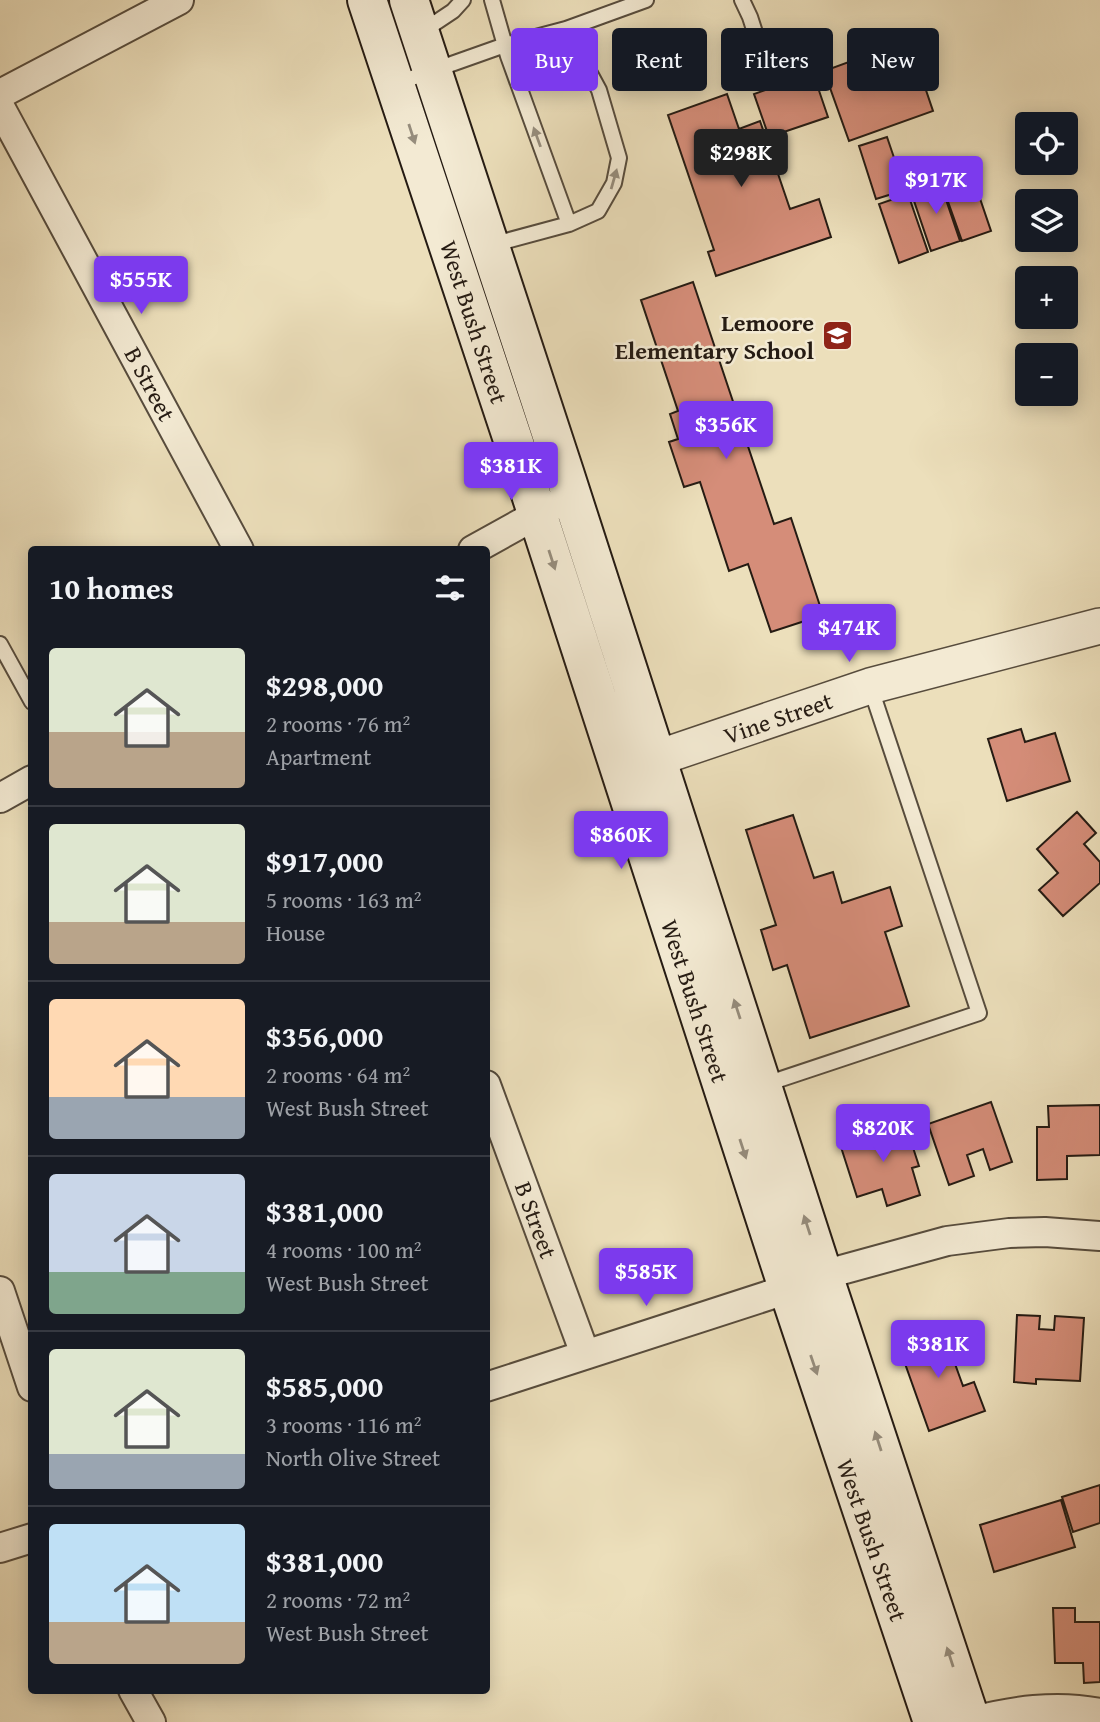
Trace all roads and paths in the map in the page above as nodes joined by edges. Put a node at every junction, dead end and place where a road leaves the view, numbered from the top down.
1 (179, 0) edge
2 (367, 0) edge
3 (463, 0) edge
4 (492, 0) edge
5 (646, 0) edge
6 (742, 0) edge
7 (569, 28) edge
8 (754, 28) edge
9 (402, 31) edge
10 (511, 43) edge
11 (505, 45) junction
12 (432, 71) junction
13 (395, 84) junction
14 (598, 88) edge
15 (0, 94) edge
16 (0, 107) edge
17 (569, 224) junction
18 (471, 251) junction
19 (572, 495) junction
20 (538, 515) junction
21 (237, 546) edge
22 (480, 546) edge
23 (1098, 633) edge
24 (0, 645) edge
25 (870, 686) junction
26 (28, 695) edge
27 (657, 759) junction
28 (620, 771) junction
29 (28, 782) edge
30 (0, 798) edge
31 (744, 1092) junction
32 (490, 1096) edge
33 (1100, 1236) edge
34 (823, 1276) junction
35 (788, 1288) junction
36 (0, 1291) edge
37 (585, 1354) junction
38 (28, 1375) edge
39 (490, 1386) edge
40 (28, 1539) edge
41 (0, 1548) edge
42 (135, 1694) edge
43 (1100, 1713) edge
44 (151, 1722) edge
45 (933, 1722) edge
46 (970, 1722) edge

1 - 15 street
2 - 9 main road, West Bush Street
3 - 9 lane
4 - 11 lane
5 - 7 lane
6 - 8 lane
9 - 12 main road, West Bush Street
9 - 13 main road, West Bush Street
10 - 11 lane
11 - 12 lane
17 -> 11 lane
12 - 13 lane
12 - 18 main road, West Bush Street
13 -> 18 main road, West Bush Street
17 -> 14 lane
16 - 21 street, B Street
17 - 18 lane
18 - 19 main road, West Bush Street
18 - 20 main road, West Bush Street
19 - 20 street
19 - 27 main road, West Bush Street
20 - 22 street
20 -> 28 main road, West Bush Street
23 - 25 street, Vine Street
24 - 26 lane
25 - 27 street, Vine Street
25 - 31 lane
27 - 28 street, Vine Street
31 -> 27 main road, West Bush Street
28 - 31 main road, West Bush Street
29 - 30 street
34 -> 31 main road, West Bush Street
31 -> 35 main road, West Bush Street
32 - 37 street, B Street
33 - 34 street
34 - 35 street
46 -> 34 main road, West Bush Street
35 - 37 street
35 -> 45 main road, West Bush Street
36 - 38 street
37 - 39 street
40 - 41 street
42 - 44 street
43 - 46 street

